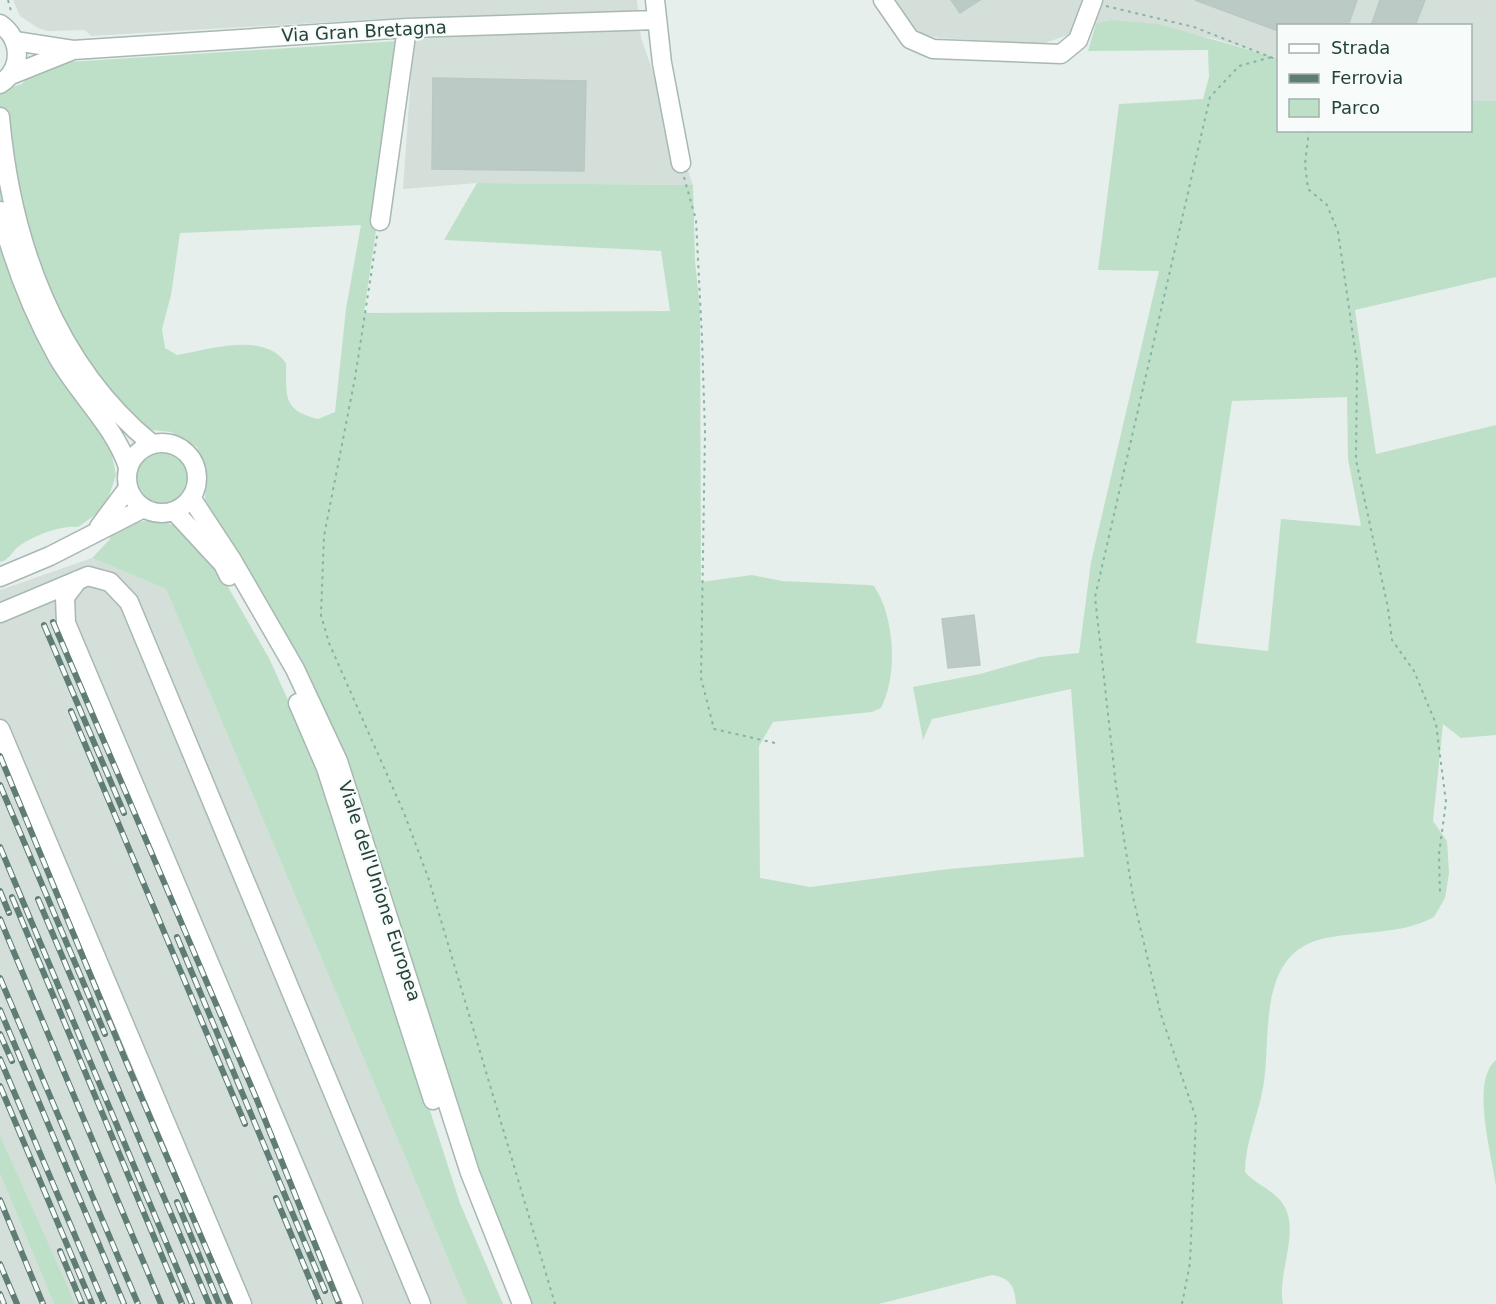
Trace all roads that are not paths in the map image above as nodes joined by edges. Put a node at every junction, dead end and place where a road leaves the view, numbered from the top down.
1 (655, 0) edge
2 (883, 0) edge
3 (1092, 1) edge
4 (7, 19) edge
5 (656, 20) junction
6 (407, 28) junction
7 (15, 41) junction
8 (73, 50) junction
9 (3, 83) edge
10 (0, 117) edge
11 (681, 163) road end
12 (0, 211) edge
13 (380, 221) road end
14 (152, 444) junction
15 (128, 468) junction
16 (128, 488) junction
17 (192, 499) junction
18 (144, 508) junction
19 (174, 512) junction
20 (97, 531) junction
21 (0, 577) edge
22 (82, 577) junction
23 (0, 613) edge
24 (0, 729) edge
25 (242, 1304) edge
26 (353, 1304) edge
27 (421, 1304) edge
28 (509, 1304) edge
29 (522, 1304) edge

1 - 5 street
2 - 3 street
4 - 7 street
5 - 6 street, Via Gran Bretagna
5 - 11 street
6 - 8 street, Via Gran Bretagna
6 - 13 street
7 - 8 street, Via Gran Bretagna
7 - 9 street
8 - 9 street, Via Gran Bretagna
10 - 14 street
12 - 15 street
14 - 15 street
14 - 17 street
15 - 16 street
16 - 18 street
16 - 20 street
17 - 19 street
17 - 29 street, Viale dell'Unione Europea
18 - 19 street
18 - 20 street
19 - 28 street, Viale dell'Unione Europea
20 - 21 street
22 - 23 street
22 - 26 street
22 - 27 street
24 - 25 street

